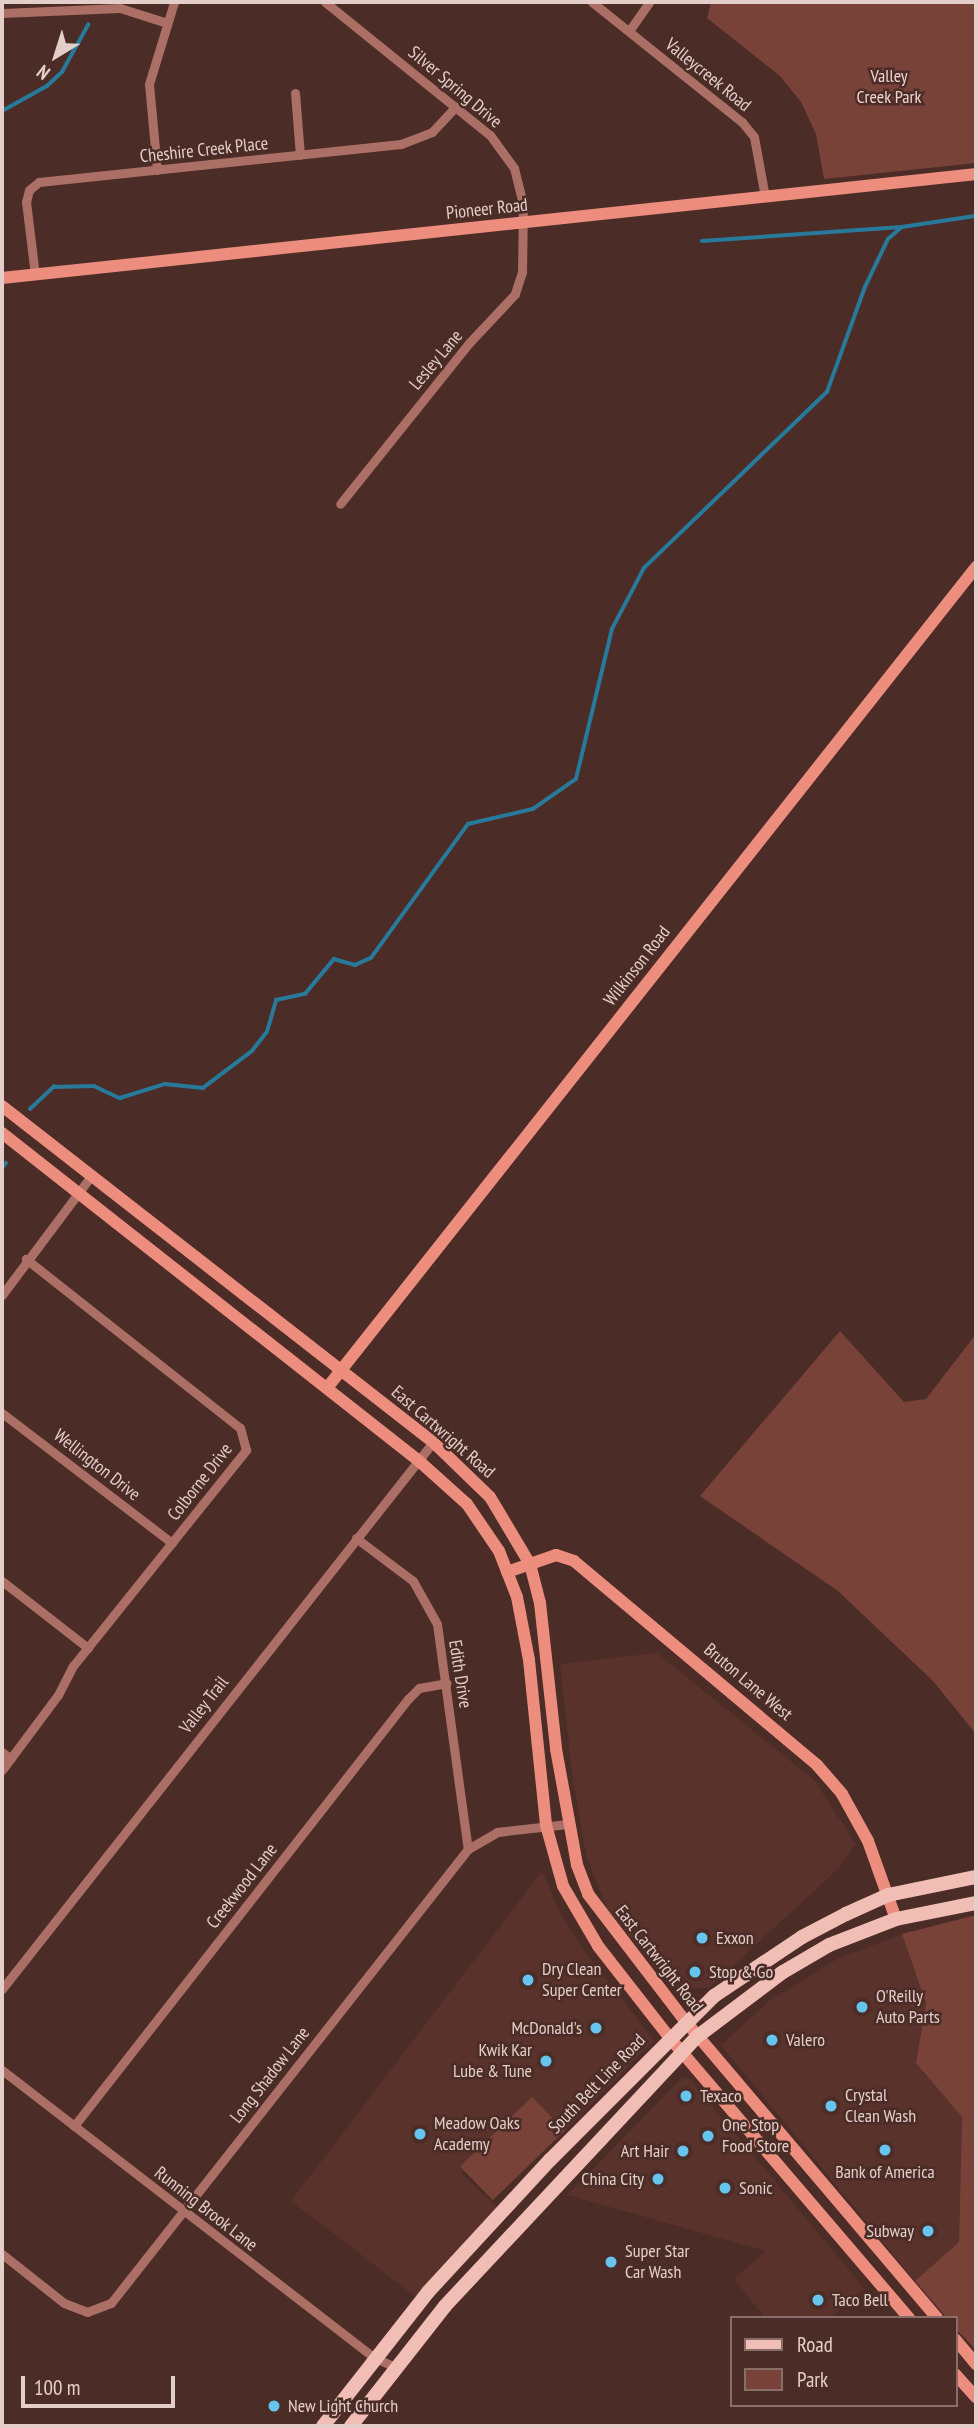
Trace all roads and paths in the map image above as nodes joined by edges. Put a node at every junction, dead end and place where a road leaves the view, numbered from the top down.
1 (174, 2) edge
2 (325, 2) edge
3 (592, 2) edge
4 (649, 2) edge
5 (24, 6) edge
6 (2, 13) edge
7 (167, 23) junction
8 (629, 32) junction
9 (295, 93) dead end
10 (456, 106) junction
11 (300, 155) junction
12 (157, 170) junction
13 (976, 174) edge
14 (765, 197) junction
15 (522, 223) junction
16 (35, 275) junction
17 (2, 278) edge
18 (340, 504) dead end
19 (976, 566) edge
20 (2, 1106) edge
21 (2, 1133) edge
22 (92, 1176) junction
23 (78, 1193) junction
24 (26, 1259) junction
25 (2, 1295) edge
26 (340, 1370) junction
27 (327, 1388) junction
28 (2, 1413) edge
29 (433, 1442) junction
30 (419, 1461) junction
31 (356, 1538) junction
32 (172, 1543) junction
33 (530, 1564) junction
34 (507, 1572) junction
35 (2, 1581) edge
36 (88, 1648) junction
37 (447, 1683) junction
38 (2, 1752) edge
39 (10, 1759) junction
40 (2, 1770) edge
41 (547, 1825) junction
42 (568, 1825) junction
43 (468, 1849) junction
44 (976, 1877) edge
45 (888, 1895) junction
46 (976, 1903) edge
47 (896, 1919) junction
48 (2, 1989) edge
49 (686, 2022) junction
50 (698, 2036) junction
51 (669, 2037) junction
52 (682, 2052) junction
53 (2, 2070) edge
54 (74, 2126) junction
55 (581, 2129) junction
56 (552, 2189) junction
57 (184, 2211) junction
58 (851, 2217) junction
59 (836, 2231) junction
60 (2, 2254) edge
61 (907, 2316) edge
62 (935, 2316) edge
63 (957, 2341) edge
64 (375, 2358) junction
65 (976, 2364) edge
66 (395, 2367) junction
67 (957, 2376) edge
68 (975, 2392) edge
69 (323, 2426) edge
70 (351, 2426) edge

1 - 7 street
2 - 10 street, Silver Spring Drive
3 - 8 street, Valleycreek Road
4 - 8 street
5 - 6 street
5 - 7 street
7 - 12 street
8 - 14 street, Valleycreek Road
9 - 11 street
10 - 11 street, Cheshire Creek Place
10 - 15 street, Silver Spring Drive
11 - 12 street, Cheshire Creek Place
12 - 16 street, Cheshire Creek Place
13 - 14 main road, Pioneer Road
14 - 15 main road, Pioneer Road
15 - 16 main road, Pioneer Road
15 - 18 street, Lesley Lane
16 - 17 main road, Pioneer Road
19 - 26 main road, Wilkinson Road
20 - 22 main road, East Cartwright Road
21 - 23 main road, East Cartwright Road
22 - 23 street
22 - 26 main road, East Cartwright Road
23 - 24 street
23 - 27 main road, East Cartwright Road
24 - 25 street
24 - 32 street, Colborne Drive
26 - 27 main road, Wilkinson Road
26 - 29 main road, East Cartwright Road
27 - 30 main road, East Cartwright Road
28 - 32 street, Wellington Drive
29 - 30 street, Valley Trail
29 - 33 main road, East Cartwright Road
30 - 31 street, Valley Trail
30 - 34 main road, East Cartwright Road
31 - 37 street, Edith Drive
31 - 48 street, Valley Trail
32 - 36 street, Colborne Drive
33 - 34 main road, Bruton Lane West
33 - 42 main road, East Cartwright Road
33 - 45 main road, Bruton Lane West
34 - 41 main road, East Cartwright Road
35 - 36 street
36 - 39 street, Colborne Drive
37 - 43 street, Edith Drive
37 - 54 street, Creekwood Lane
38 - 39 street
39 - 40 street, Colborne Drive
41 - 42 street, Long Shadow Lane
41 - 43 street, Long Shadow Lane
41 - 51 main road, East Cartwright Road
42 - 49 main road, East Cartwright Road
43 - 57 street, Long Shadow Lane
44 - 45 main road, South Belt Line Road
45 - 47 main road, Bruton Lane West
45 - 49 main road, South Belt Line Road
46 - 47 main road
47 - 50 main road
49 - 50 main road, East Cartwright Road
49 - 51 main road, South Belt Line Road
50 - 52 main road
50 - 58 main road, East Cartwright Road
51 - 52 main road, East Cartwright Road
51 - 55 main road, South Belt Line Road
52 - 56 main road
52 - 59 main road, East Cartwright Road
53 - 54 street, Running Brook Lane
54 - 57 street, Running Brook Lane
55 - 56 main road
55 - 64 main road, South Belt Line Road
56 - 66 main road
57 - 60 street, Long Shadow Lane
57 - 64 street, Running Brook Lane
58 - 59 main road
58 - 62 main road, East Cartwright Road
59 - 61 main road, East Cartwright Road
63 - 65 main road
64 - 66 street, Running Brook Lane
64 - 69 main road, South Belt Line Road
66 - 70 main road
67 - 68 main road

